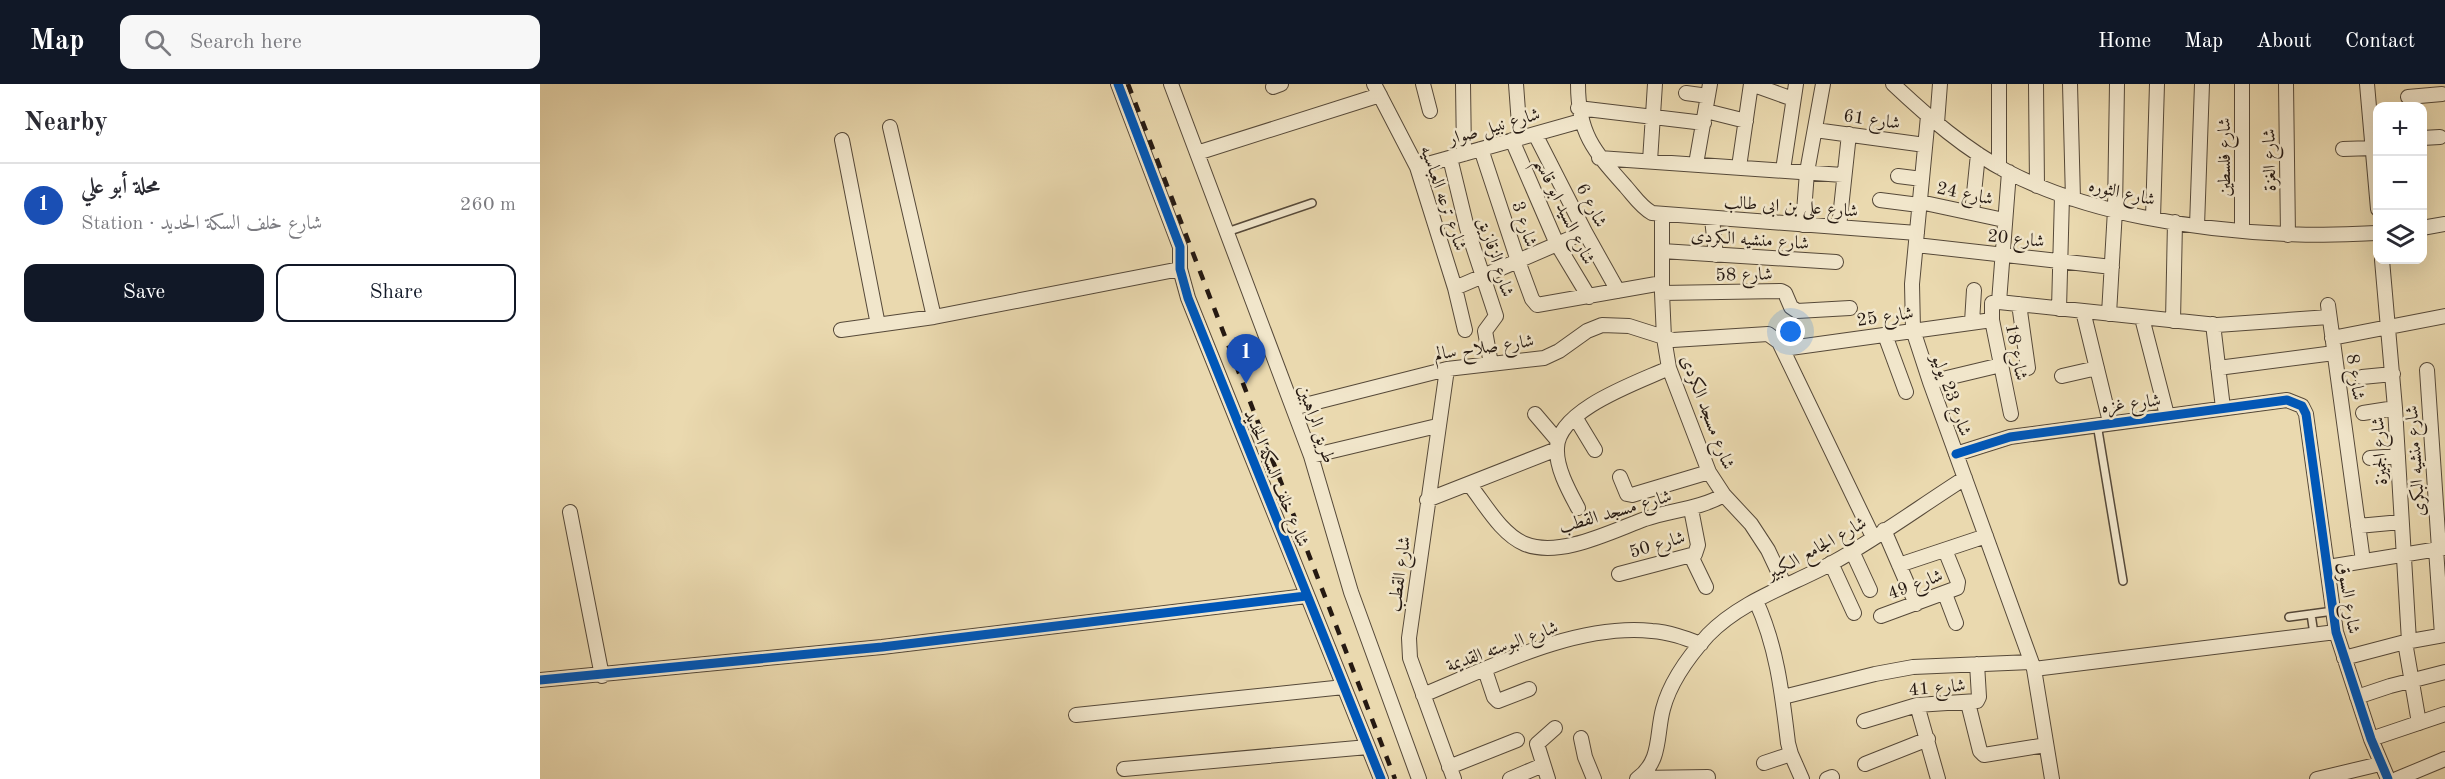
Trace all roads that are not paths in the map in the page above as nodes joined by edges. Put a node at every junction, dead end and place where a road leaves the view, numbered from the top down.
1 (1118, 84) edge
2 (1171, 84) edge
3 (1423, 84) edge
4 (1463, 84) edge
5 (1516, 84) edge
6 (1578, 84) edge
7 (1655, 84) edge
8 (1751, 84) edge
9 (1796, 84) edge
10 (1823, 84) edge
11 (1893, 84) edge
12 (1940, 84) edge
13 (1999, 84) edge
14 (2036, 84) edge
15 (2070, 84) edge
16 (2117, 84) edge
17 (2157, 84) edge
18 (2202, 84) edge
19 (2242, 84) edge
20 (2286, 84) edge
21 (2367, 84) edge
22 (1377, 89) edge
23 (1709, 90) edge
24 (1686, 93) dead end
25 (2442, 94) dead end
26 (2408, 96) edge
27 (1794, 99) junction
28 (1430, 111) dead end
29 (1580, 114) junction
30 (1653, 117) junction
31 (1705, 117) junction
32 (1932, 120) junction
33 (1746, 121) junction
34 (890, 127) dead end
35 (1815, 130) junction
36 (1536, 134) junction
37 (1848, 134) junction
38 (2440, 137) dead end
39 (2427, 138) edge
40 (1516, 139) junction
41 (842, 140) dead end
42 (1925, 145) junction
43 (2373, 148) joint
44 (1481, 149) junction
45 (2343, 149) dead end
46 (1197, 153) junction
47 (1464, 154) junction
48 (1978, 154) junction
49 (1450, 158) junction
50 (1599, 158) junction
51 (1650, 161) junction
52 (1696, 164) junction
53 (1417, 167) junction
54 (1738, 167) junction
55 (2004, 170) junction
56 (1783, 171) junction
57 (1807, 172) junction
58 (1843, 175) junction
59 (1898, 176) dead end
60 (1922, 179) junction
61 (2037, 186) junction
62 (2067, 197) junction
63 (1880, 200) dead end
64 (1312, 202) dead end
65 (1920, 203) junction
66 (2115, 210) junction
67 (1972, 213) junction
68 (1662, 215) junction
69 (2153, 218) junction
70 (1712, 219) junction
71 (2004, 220) junction
72 (2175, 222) junction
73 (2445, 224) edge
74 (1803, 225) junction
75 (2197, 226) junction
76 (1839, 227) junction
77 (2427, 227) edge
78 (2242, 231) junction
79 (1227, 232) junction
80 (1585, 232) junction
81 (2373, 233) edge
82 (2288, 234) junction
83 (1916, 239) junction
84 (1557, 244) junction
85 (1662, 251) junction
86 (2002, 254) junction
87 (1716, 255) junction
88 (1518, 261) junction
89 (2060, 261) junction
90 (1836, 262) dead end
91 (2382, 264) edge
92 (2112, 267) junction
93 (1180, 269) junction
94 (1483, 276) junction
95 (1455, 288) junction
96 (1662, 288) junction
97 (1974, 290) dead end
98 (1618, 291) junction
99 (1588, 297) junction
100 (1999, 302) junction
101 (2019, 304) junction
102 (1850, 308) dead end
103 (2059, 309) junction
104 (2082, 311) junction
105 (2109, 314) junction
106 (2445, 316) edge
107 (934, 317) junction
108 (2142, 318) junction
109 (1992, 320) junction
110 (2173, 321) junction
111 (1972, 322) junction
112 (2213, 324) junction
113 (878, 325) junction
114 (2389, 327) junction
115 (841, 330) dead end
116 (1465, 330) dead end
117 (1913, 330) junction
118 (1885, 334) junction
119 (1665, 338) junction
120 (2332, 338) junction
121 (1781, 345) junction
122 (2334, 353) junction
123 (1491, 364) junction
124 (2001, 365) junction
125 (1669, 368) junction
126 (2028, 368) dead end
127 (2097, 368) junction
128 (2217, 368) junction
129 (1447, 369) junction
130 (2427, 370) dead end
131 (2392, 374) junction
132 (2062, 376) dead end
133 (2362, 377) dead end
134 (1930, 382) junction
135 (1906, 392) dead end
136 (1293, 408) junction
137 (2223, 408) junction
138 (2395, 408) junction
139 (2363, 413) dead end
140 (1535, 414) dead end
141 (2011, 414) dead end
142 (2306, 414) joint
143 (2167, 415) junction
144 (1575, 417) junction
145 (2104, 423) junction
146 (2438, 425) edge
147 (1437, 426) junction
148 (1557, 445) junction
149 (1594, 450) dead end
150 (1956, 454) junction
151 (1311, 456) junction
152 (2398, 456) junction
153 (2370, 458) dead end
154 (2439, 471) edge
155 (1709, 472) junction
156 (1620, 477) dead end
157 (1965, 478) junction
158 (1469, 484) junction
159 (1724, 495) junction
160 (1427, 500) junction
161 (1578, 508) dead end
162 (1691, 509) junction
163 (570, 512) dead end
164 (2401, 522) junction
165 (2358, 526) junction
166 (1879, 534) junction
167 (1986, 536) junction
168 (2440, 549) edge
169 (1945, 550) junction
170 (1852, 551) junction
171 (2403, 555) junction
172 (1691, 556) junction
173 (2363, 561) junction
174 (1831, 563) junction
175 (1899, 565) junction
176 (2328, 567) junction
177 (1619, 574) dead end
178 (2123, 581) dead end
179 (1706, 586) dead end
180 (1785, 586) junction
181 (1870, 590) dead end
182 (1945, 594) junction
183 (1306, 596) junction
184 (1756, 601) junction
185 (1916, 604) junction
186 (2443, 607) edge
187 (2326, 612) dead end
188 (1854, 613) dead end
189 (2312, 614) junction
190 (1881, 616) dead end
191 (2289, 617) dead end
192 (1956, 623) dead end
193 (2336, 632) junction
194 (2314, 634) junction
195 (2443, 635) edge
196 (2407, 641) junction
197 (1701, 644) junction
198 (2344, 658) junction
199 (1977, 664) junction
200 (2032, 665) junction
201 (1485, 670) junction
202 (2445, 672) edge
203 (602, 675) junction
204 (540, 680) edge
205 (2411, 680) junction
206 (1344, 687) junction
207 (1529, 689) dead end
208 (1423, 695) junction
209 (1783, 697) junction
210 (2357, 697) junction
211 (1968, 703) junction
212 (1917, 705) junction
213 (2445, 714) edge
214 (1076, 715) dead end
215 (1864, 721) dead end
216 (2419, 723) junction
217 (1555, 728) dead end
218 (1581, 738) dead end
219 (1928, 739) junction
220 (2371, 739) junction
221 (1517, 740) dead end
222 (2046, 745) junction
223 (1368, 747) junction
224 (1791, 754) junction
225 (2445, 759) edge
226 (1764, 763) dead end
227 (1865, 764) dead end
228 (2380, 764) junction
229 (1543, 765) junction
230 (1124, 769) dead end
231 (1451, 773) edge
232 (1708, 777) dead end
233 (1639, 778) edge
234 (1684, 778) edge
235 (1936, 778) edge
236 (1381, 779) edge
237 (1419, 779) edge
238 (1510, 779) edge
239 (1548, 779) edge
240 (1594, 779) edge
241 (1802, 779) edge
242 (2052, 779) edge
243 (2316, 779) edge
244 (2388, 779) edge
245 (2397, 779) edge

1 - 93 street, شارع خلف السكة الحديد
2 - 46 street, طريق الراهبين
3 - 28 street
4 - 47 street
5 - 40 street, شارع السيد ابو قاسم
6 - 29 street
7 - 30 street
8 - 27 street
8 - 33 street
9 - 27 street
10 - 35 street
11 - 32 street, شارع الثوره
12 - 32 street, شارع 23 يوليو
13 - 55 street
14 - 61 street
15 - 62 street
16 - 66 street
17 - 69 street
18 - 75 street
19 - 78 street, شارع فلسطين
20 - 82 street, شارع الغزة
21 - 43 street
22 - 46 street
22 - 53 street, شارع ترعه العباسيه
23 - 24 street
23 - 31 street
25 - 26 street
27 - 56 street
29 - 30 street
29 - 36 street, شارع نبيل صوار
29 - 50 street
30 - 31 street
30 - 51 street
31 - 33 street
31 - 52 street
32 - 42 street, شارع 23 يوليو
32 - 48 street, شارع الثوره
33 - 54 street
34 - 107 street
35 - 37 street, شارع 61
35 - 57 street
36 - 40 street, شارع نبيل صوار
36 - 80 street, شارع 6
37 - 42 street, شارع 61
37 - 58 street
38 - 39 street
40 - 44 street, شارع نبيل صوار
40 - 84 street, شارع السيد ابو قاسم
41 - 113 street
42 - 60 street, شارع 23 يوليو
43 - 45 street
44 - 47 street, شارع نبيل صوار
44 - 88 street, شارع 3
46 - 79 street, طريق الراهبين
47 - 49 street, شارع نبيل صوار
48 - 55 street, شارع الثوره
48 - 67 street
49 - 53 street, شارع نبيل صوار
49 - 94 street, شارع الزقازيق
50 - 51 street
50 - 68 street
51 - 52 street
52 - 54 street
53 - 95 street, شارع ترعه العباسيه
54 - 56 street
55 - 61 street, شارع الثوره
55 - 71 street
56 - 57 street
57 - 58 street
57 - 74 street
58 - 76 street
59 - 60 street
60 - 65 street, شارع 23 يوليو
61 - 62 street, شارع الثوره
62 - 66 street, شارع الثوره
62 - 89 street
63 - 65 street, شارع 24
64 - 79 lane
65 - 67 street, شارع 24
65 - 83 street, شارع 23 يوليو
66 - 69 street, شارع الثوره
66 - 92 street
67 - 71 street, شارع 24
68 - 70 street, شارع على بن ابى طالب
68 - 85 street, شارع مسجد الكردى
69 - 72 street, شارع الثوره
70 - 74 street, شارع على بن ابى طالب
70 - 87 street
71 - 86 street
72 - 75 street, شارع الثوره
72 - 110 street
73 - 77 street
74 - 76 street, شارع على بن ابى طالب
75 - 78 street, شارع الثوره
76 - 83 street, شارع على بن ابى طالب
78 - 82 street, شارع الثوره
79 - 136 street, طريق الراهبين
80 - 84 street
80 - 98 street, شارع 6
81 - 82 street, شارع الثوره
83 - 86 street, شارع 20
83 - 117 street, شارع 23 يوليو
84 - 88 street
84 - 99 street, شارع السيد ابو قاسم
85 - 87 street, شارع منشيه الكردى
85 - 96 street, شارع مسجد الكردى
86 - 89 street, شارع 20
86 - 100 street
87 - 90 street, شارع منشيه الكردى
88 - 94 street
88 - 99 street, شارع 3
89 - 92 street, شارع 20
89 - 103 street
91 - 114 street, شارع الجميزة
92 - 105 street
93 - 107 street
93 - 183 street, شارع خلف السكة الحديد
94 - 95 street
94 - 123 street, شارع الزقازيق
95 - 116 street, شارع ترعه العباسيه
96 - 98 street
96 - 102 street, شارع 58
96 - 119 street, شارع مسجد الكردى
97 - 111 street
98 - 99 street
100 - 101 street
100 - 109 street, شارع 18
101 - 103 street
101 - 126 street
103 - 104 street
104 - 105 street
104 - 127 street
105 - 108 street
106 - 114 street
107 - 113 street
108 - 110 street
108 - 143 street
109 - 111 street, شارع 25
109 - 124 street, شارع 18
110 - 112 street
111 - 117 street, شارع 25
112 - 120 street, شارع 8
112 - 128 street
113 - 115 street
114 - 120 street
114 - 131 street, شارع الجميزة
117 - 118 street, شارع 25
117 - 134 street, شارع 23 يوليو
118 - 121 street, شارع 25
118 - 135 street
119 - 121 street, شارع صلاح سالم
119 - 123 street, شارع صلاح سالم
119 - 125 street, شارع مسجد الكردى
120 - 122 street, شارع 8
121 - 166 street
122 - 128 street
122 - 165 street, شارع 8
123 - 129 street, شارع صلاح سالم
124 - 134 street
124 - 141 street, شارع 18
125 - 144 street
125 - 155 street, شارع مسجد الكردى
127 - 132 street
127 - 145 street
128 - 137 street
129 - 136 street, شارع صلاح سالم
129 - 147 street, شارع القطب
130 - 146 street, شارع منشيه البكرى
131 - 133 street
131 - 138 street, شارع الجميزة
134 - 150 street, شارع 23 يوليو
136 - 151 street, طريق الراهبين
137 - 142 street, شارع غزه
137 - 143 street, شارع غزه
138 - 139 street
138 - 152 street, شارع الجميزة
140 - 148 street
142 - 176 street, شارع السوق
143 - 145 street, شارع غزه
144 - 148 street
144 - 149 street
145 - 150 street, شارع غزه
145 - 178 lane
146 - 154 street, شارع منشيه البكرى
147 - 151 street
147 - 160 street, شارع القطب
148 - 158 street
148 - 161 street
150 - 157 street, شارع 23 يوليو
151 - 237 street, طريق الراهبين
152 - 153 street
152 - 164 street, شارع الجميزة
154 - 168 street, شارع منشيه البكرى
155 - 156 street
155 - 159 street, شارع مسجد الكردى
157 - 166 street, شارع الجامع الكبير
157 - 167 street, شارع 23 يوليو
158 - 160 street
158 - 162 street, شارع مسجد القطب
159 - 162 street, شارع مسجد القطب
159 - 180 street, شارع مسجد الكردى
160 - 208 street, شارع القطب
162 - 172 street, شارع 50
163 - 203 street
164 - 165 street
164 - 171 street, شارع الجميزة
165 - 173 street, شارع 8
166 - 170 street, شارع الجامع الكبير
166 - 175 street
167 - 169 street
167 - 200 street, شارع 23 يوليو
168 - 171 street
168 - 186 street, شارع منشيه البكرى
169 - 175 street
169 - 182 street, شارع 49
170 - 174 street, شارع الجامع الكبير
170 - 181 street
171 - 173 street
171 - 196 street, شارع الجميزة
172 - 177 street, شارع 50
172 - 179 street
173 - 176 street
174 - 180 street, شارع الجامع الكبير
174 - 188 street
175 - 185 street
176 - 193 street, شارع السوق
180 - 184 street, شارع الجامع الكبير
182 - 185 street, شارع 49
182 - 192 street
183 - 203 street
183 - 206 street, شارع خلف السكة الحديد
184 - 197 street, شارع الجامع الكبير
184 - 209 street
185 - 190 street, شارع 49
186 - 195 street, شارع منشيه البكرى
187 - 189 lane
189 - 191 lane
189 - 194 lane
193 - 194 street
193 - 198 street, شارع السوق
194 - 200 street
195 - 196 street
196 - 198 street
196 - 205 street, شارع الجميزة
197 - 201 street, شارع البوسته القديمة
197 - 233 street, شارع الجامع الكبير
198 - 210 street, شارع السوق
199 - 200 street
199 - 209 street
199 - 211 street, شارع 41
200 - 222 street, شارع 23 يوليو
201 - 207 street
201 - 208 street, شارع البوسته القديمة
202 - 205 street
203 - 204 street
205 - 210 street
205 - 216 street, شارع الجميزة
206 - 214 street
206 - 223 street, شارع خلف السكة الحديد
208 - 231 street, شارع القطب
209 - 224 street
210 - 220 street, شارع السوق
211 - 212 street, شارع 41
211 - 222 street
212 - 215 street, شارع 41
212 - 219 street
213 - 216 street
216 - 220 street
217 - 229 street
218 - 240 street
219 - 227 street
219 - 235 street
220 - 228 street, شارع السوق
221 - 231 street
222 - 242 street, شارع 23 يوليو
223 - 230 street
223 - 236 street, شارع خلف السكة الحديد
224 - 226 street
224 - 241 street
225 - 245 street
228 - 243 street
228 - 244 street, شارع السوق
229 - 238 street
229 - 239 street
232 - 234 street
233 - 234 street

